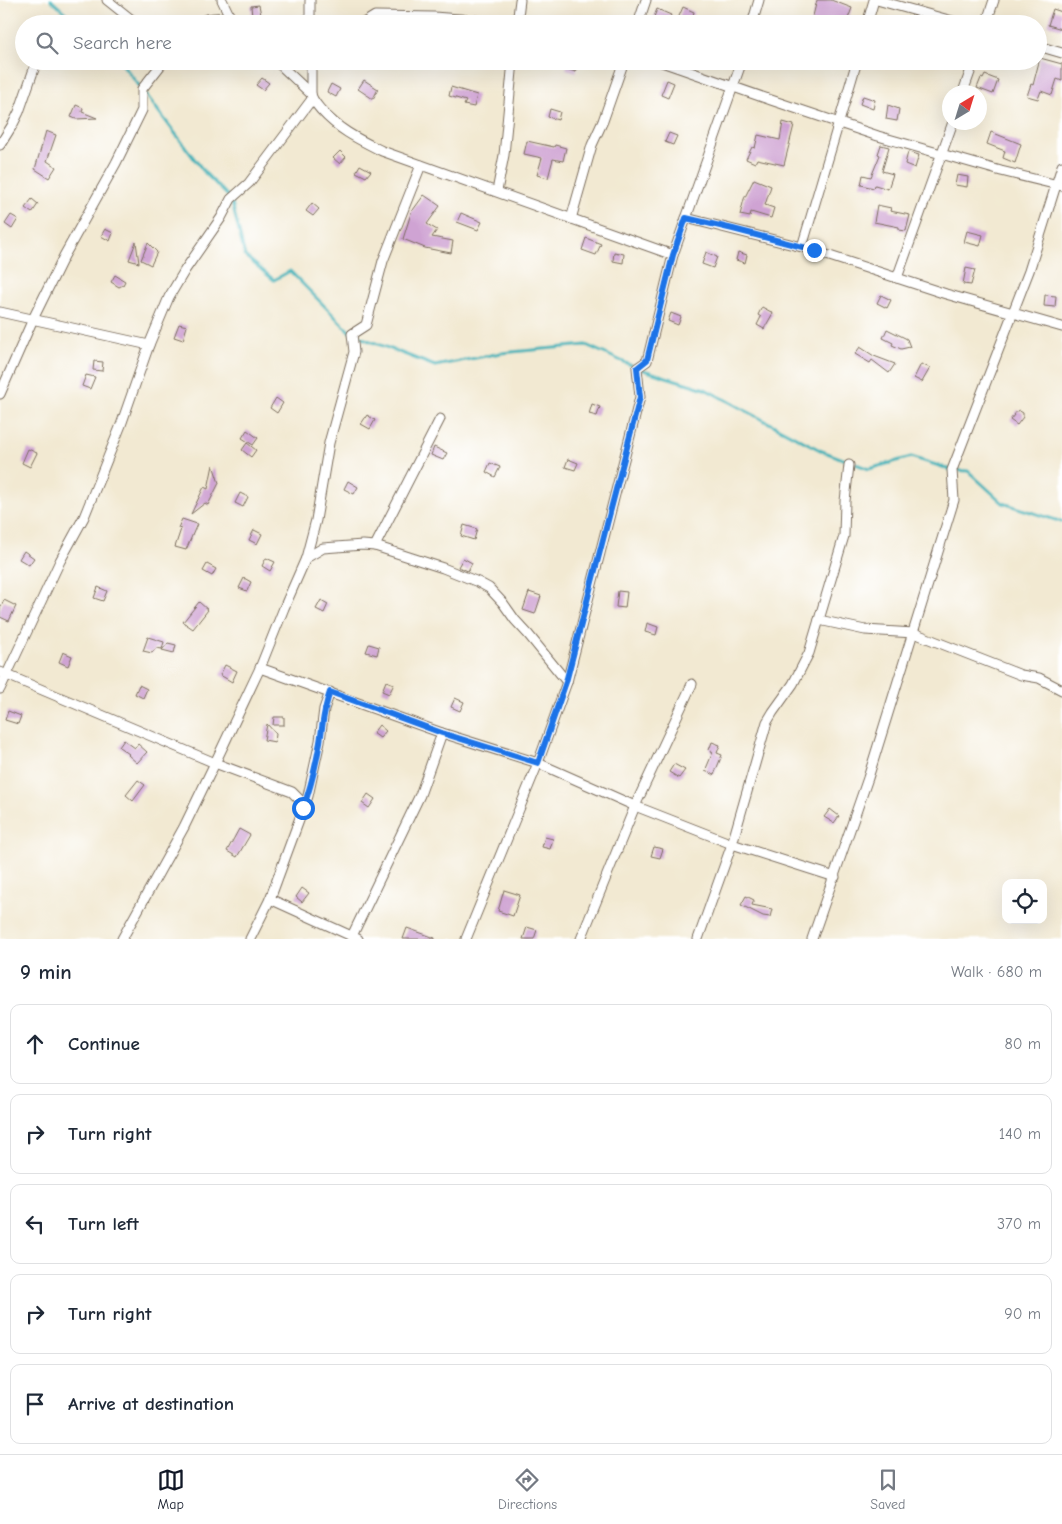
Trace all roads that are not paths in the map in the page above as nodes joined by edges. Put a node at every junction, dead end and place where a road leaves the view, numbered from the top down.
1 (108, 0) edge
2 (222, 0) edge
3 (310, 0) edge
4 (520, 0) edge
5 (646, 0) edge
6 (758, 0) edge
7 (876, 0) edge
8 (994, 0) edge
9 (126, 15) edge
10 (230, 15) edge
11 (310, 15) edge
12 (519, 15) edge
13 (641, 15) edge
14 (754, 15) edge
15 (870, 15) edge
16 (930, 15) edge
17 (989, 15) edge
18 (1047, 49) edge
19 (1062, 53) edge
20 (34, 70) edge
21 (157, 70) edge
22 (285, 70) edge
23 (310, 70) edge
24 (512, 70) edge
25 (621, 70) edge
26 (685, 70) edge
27 (739, 70) edge
28 (854, 70) edge
29 (971, 70) edge
30 (965, 85) edge
31 (733, 87) junction
32 (311, 96) junction
33 (839, 123) junction
34 (950, 130) edge
35 (0, 145) edge
36 (942, 154) junction
37 (420, 165) junction
38 (1062, 166) edge
39 (1059, 186) edge
40 (497, 191) junction
41 (686, 218) junction
42 (571, 219) junction
43 (802, 247) junction
44 (673, 255) junction
45 (897, 278) junction
46 (0, 312) edge
47 (1013, 313) junction
48 (33, 318) junction
49 (1062, 327) edge
50 (149, 345) junction
51 (0, 394) edge
52 (440, 419) dead end
53 (849, 465) dead end
54 (375, 546) junction
55 (306, 558) junction
56 (819, 620) junction
57 (914, 633) junction
58 (260, 668) junction
59 (3, 673) edge
60 (566, 682) junction
61 (692, 684) dead end
62 (0, 689) edge
63 (1062, 690) edge
64 (330, 692) junction
65 (442, 733) junction
66 (215, 763) junction
67 (538, 763) junction
68 (311, 784) junction
69 (292, 792) junction
70 (635, 806) junction
71 (303, 808) junction
72 (732, 844) junction
73 (835, 877) junction
74 (270, 899) junction
75 (355, 938) edge
76 (122, 939) edge
77 (250, 939) edge
78 (466, 939) edge
79 (581, 939) edge
80 (698, 939) edge
81 (812, 939) edge

1 - 9 street
2 - 10 street
3 - 11 street
4 - 12 street
5 - 13 street
6 - 14 street
7 - 15 street
7 - 16 street
8 - 17 street
18 - 19 street
20 - 35 street
21 - 48 street
22 - 32 street
23 - 32 street
24 - 40 street
25 - 42 street
26 - 31 street
27 - 31 street
28 - 33 street
29 - 30 street
31 - 33 street
31 - 41 street
32 - 37 street
32 - 50 street
33 - 36 street
33 - 43 street
34 - 36 street
36 - 39 street
36 - 45 street
37 - 40 street
37 - 55 street
38 - 39 street
39 - 47 street
40 - 42 street
41 - 43 street
41 - 44 street
42 - 44 street
43 - 45 street
44 - 60 street
45 - 47 street
46 - 48 street
47 - 49 street
47 - 57 street
48 - 50 street
48 - 51 street
50 - 59 street
52 - 54 street
53 - 56 street
54 - 55 street
54 - 60 street
55 - 58 street
56 - 57 street
56 - 72 street
57 - 63 street
57 - 73 street
58 - 64 street
58 - 66 street
59 - 62 street
59 - 66 street
60 - 67 street
61 - 70 street
64 - 65 street
64 - 68 street
65 - 67 street
65 - 75 street
66 - 69 street
66 - 76 street
67 - 70 street
67 - 78 street
68 - 69 street
68 - 71 street
69 - 71 street
70 - 72 street
70 - 79 street
71 - 74 street
72 - 73 street
72 - 80 street
73 - 81 street
74 - 75 street
74 - 77 street

